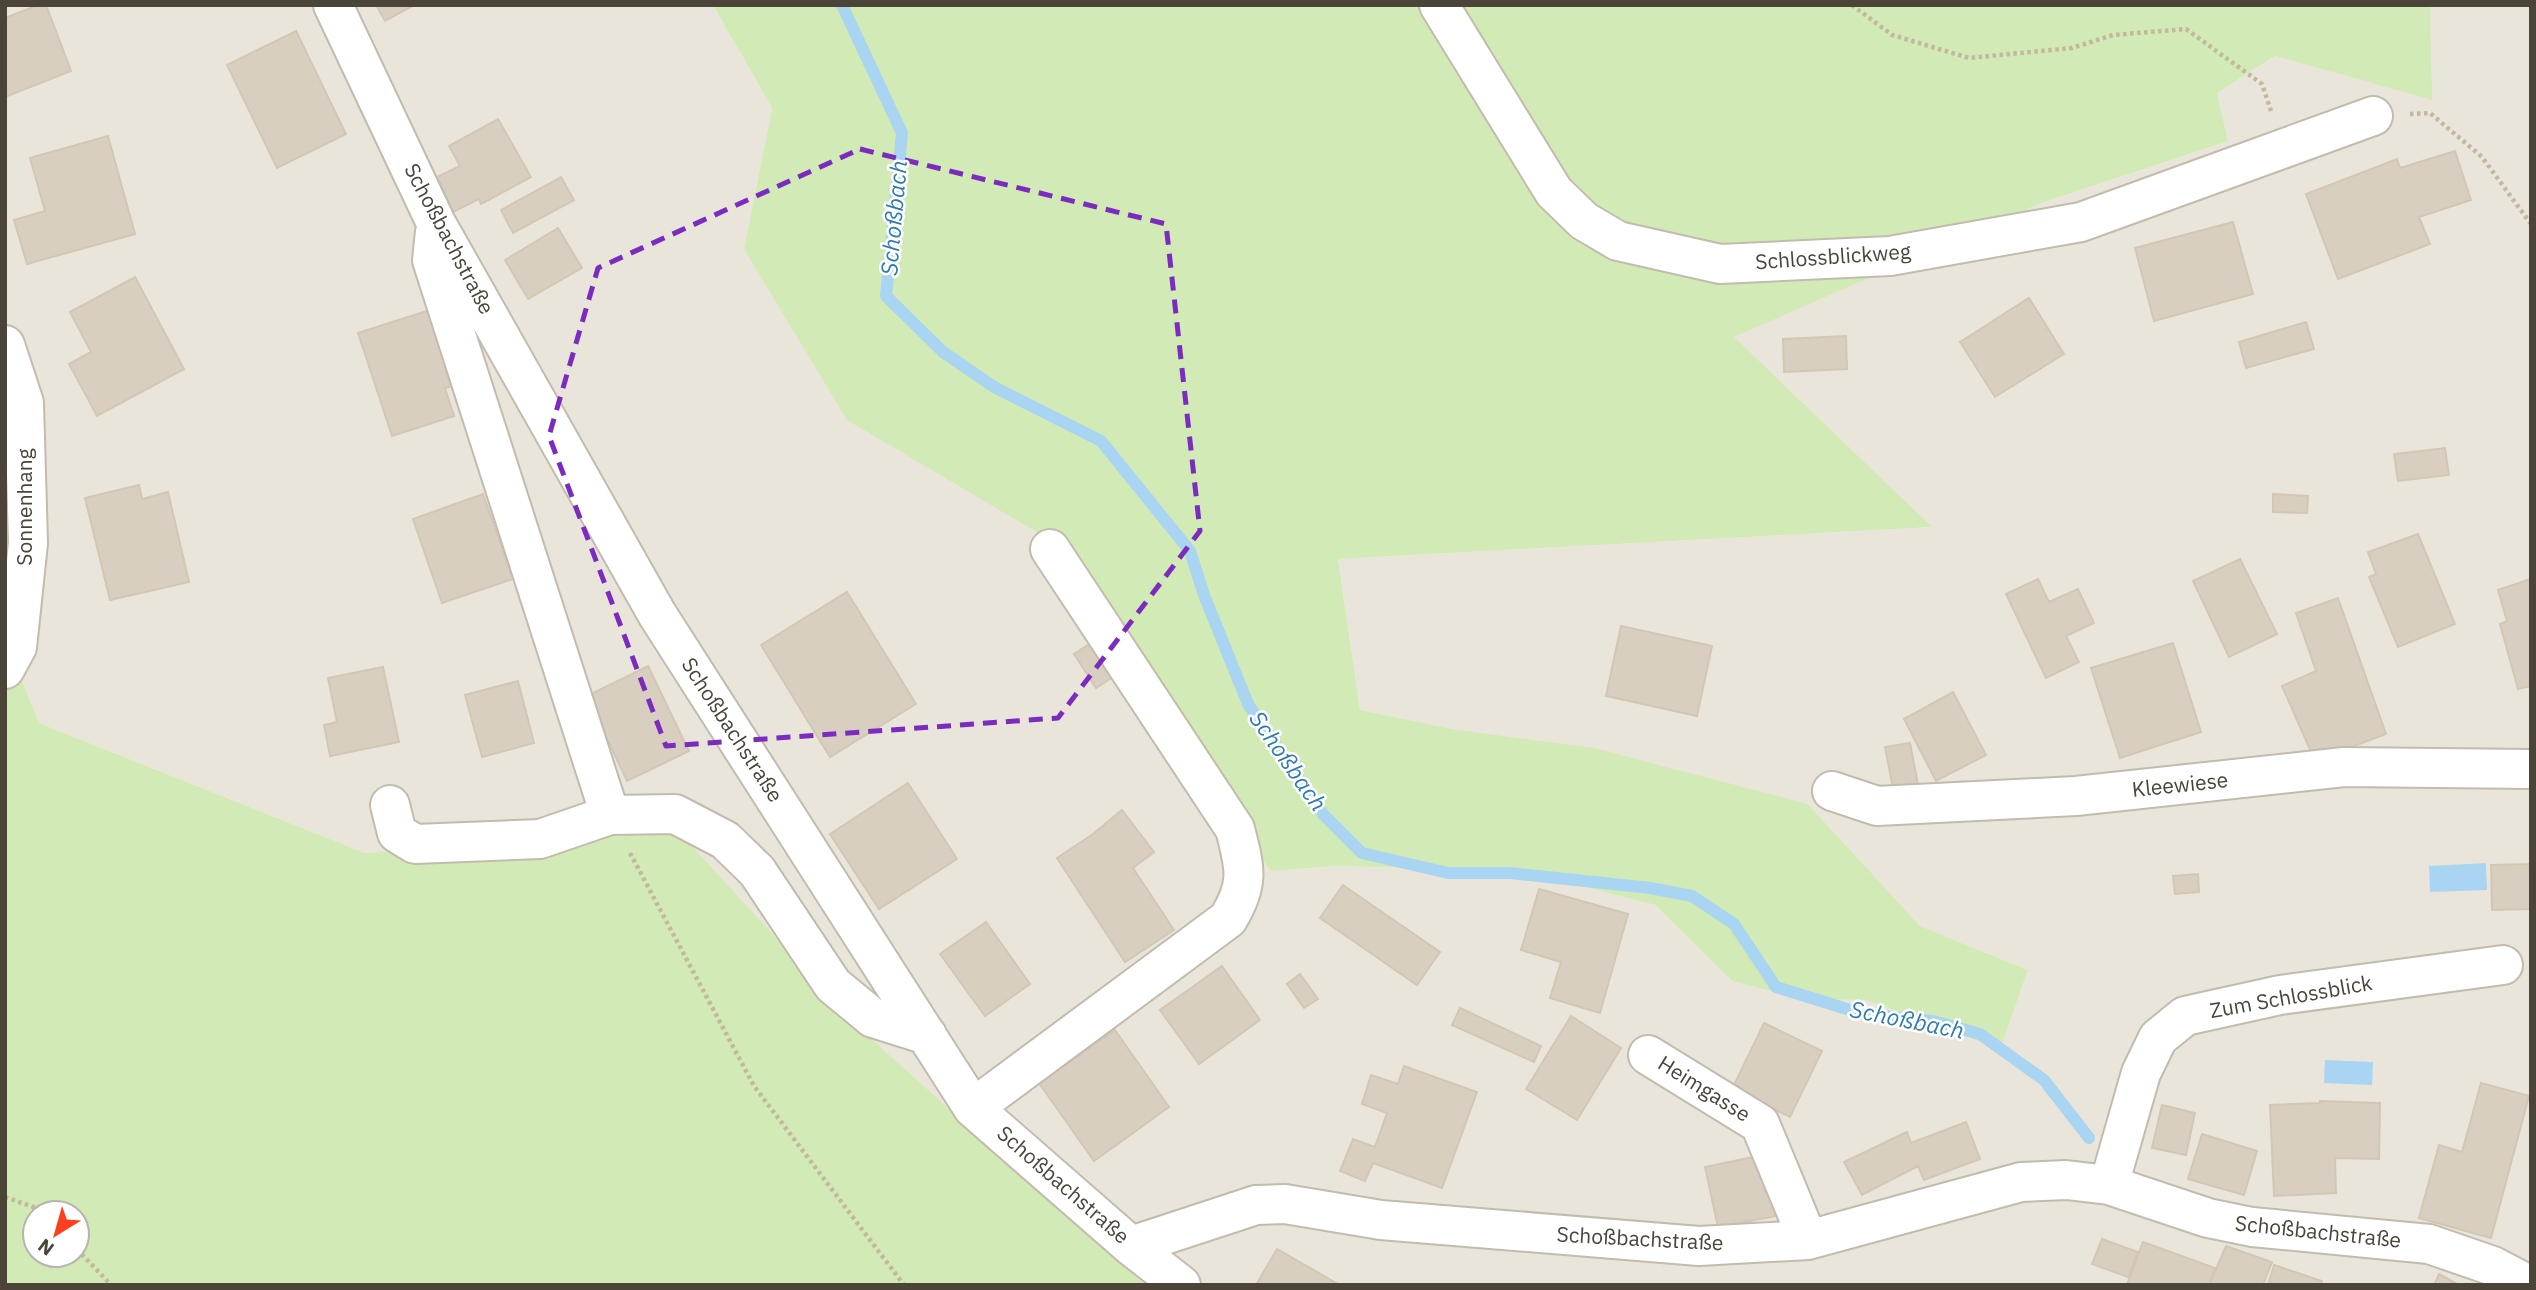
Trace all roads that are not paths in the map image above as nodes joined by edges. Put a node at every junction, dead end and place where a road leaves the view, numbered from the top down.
1 (333, 5) edge
2 (1438, 5) edge
3 (2372, 116) road end
4 (436, 223) junction
5 (5, 345) edge
6 (1049, 549) dead end
7 (5, 669) edge
8 (2531, 769) edge
9 (1832, 791) dead end
10 (390, 805) dead end
11 (610, 815) junction
12 (2503, 965) dead end
13 (927, 1035) junction
14 (1648, 1055) dead end
15 (973, 1108) junction
16 (2109, 1185) junction
17 (1808, 1240) junction
18 (1131, 1246) junction
19 (1181, 1285) edge
20 (2529, 1285) edge

1 - 4 street, Schoßbachstraße
2 - 3 street, Schlossblickweg
4 - 11 street
4 - 13 street, Schoßbachstraße
5 - 7 street, Sonnenhang
6 - 15 street
8 - 9 street, Kleewiese
10 - 11 street
11 - 13 street
12 - 16 street, Zum Schlossblick
13 - 15 street, Schoßbachstraße
14 - 17 street, Heimgasse
15 - 18 street, Schoßbachstraße
16 - 17 street, Schoßbachstraße
16 - 20 street, Schoßbachstraße
17 - 18 street, Schoßbachstraße
18 - 19 street

